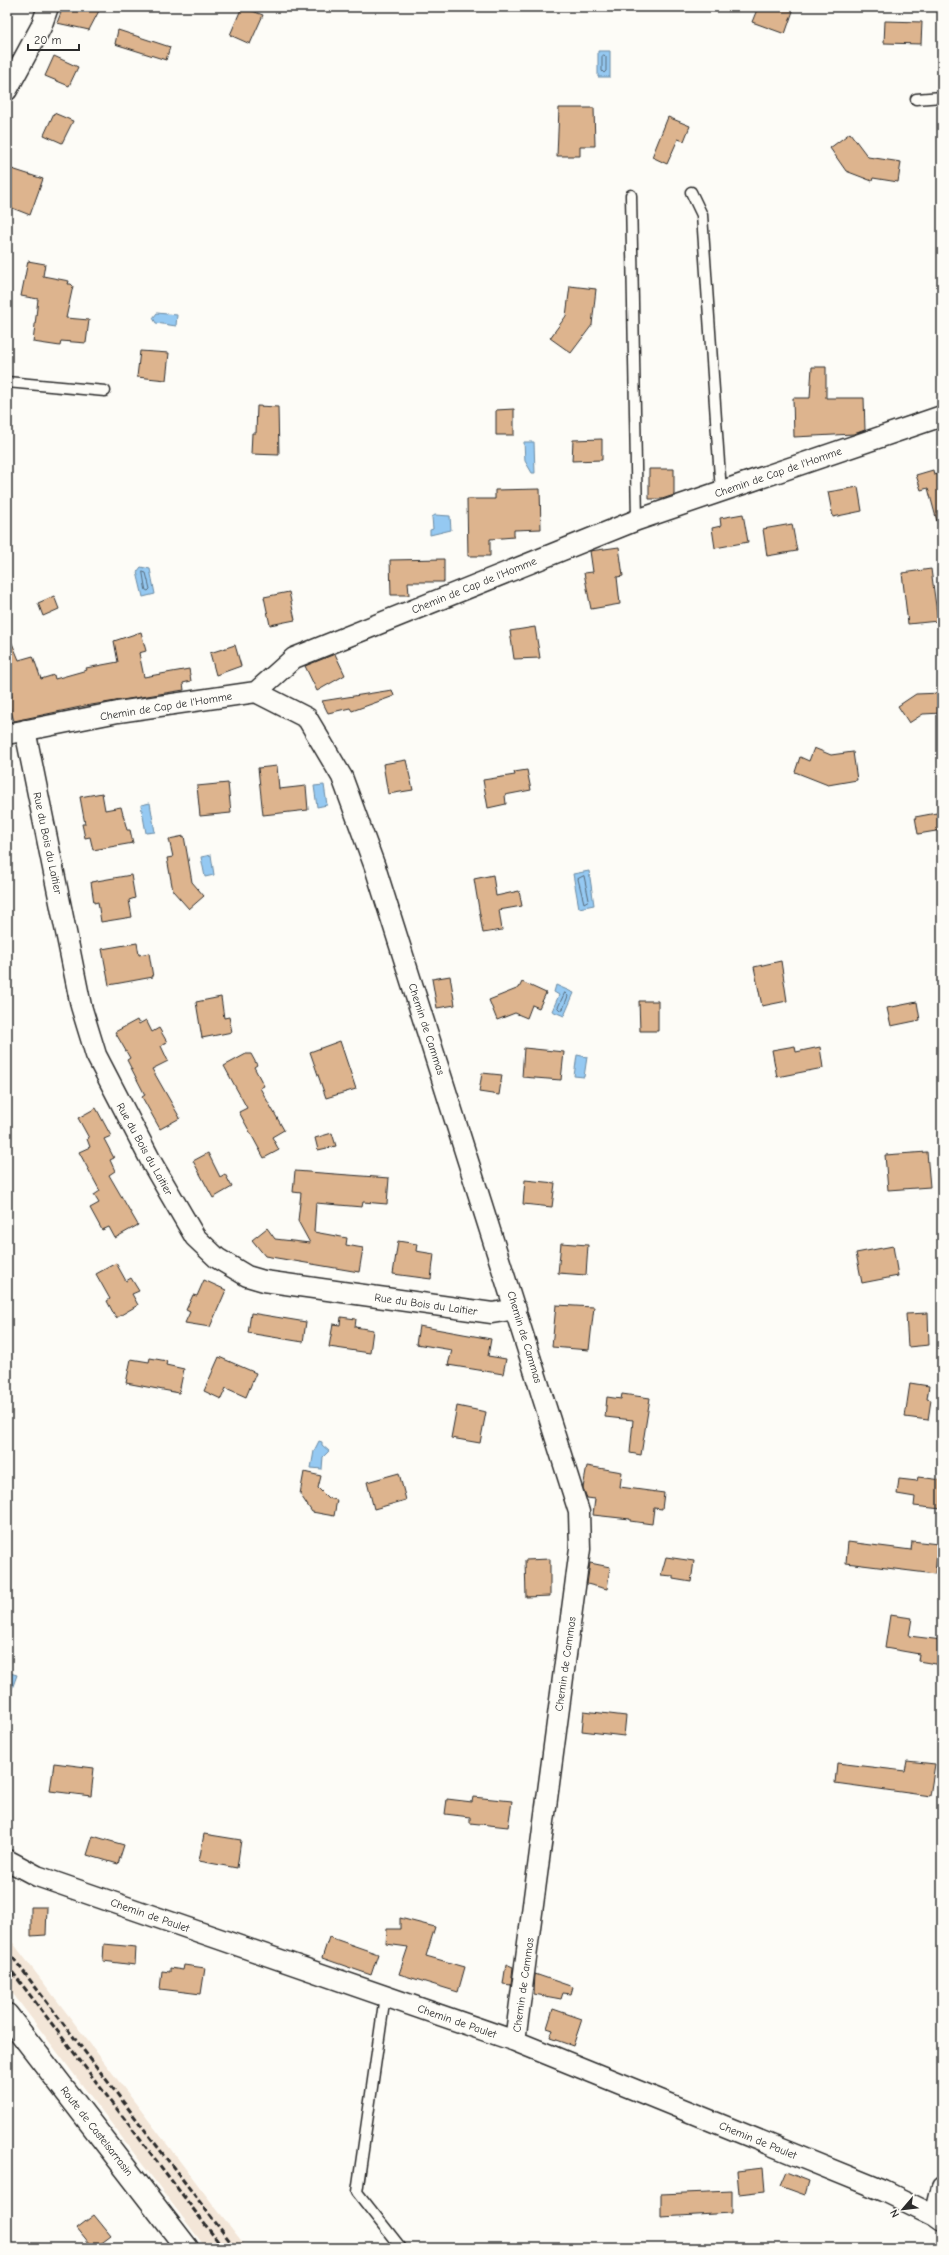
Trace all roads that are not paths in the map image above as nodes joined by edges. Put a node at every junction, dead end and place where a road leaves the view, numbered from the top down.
1 (48, 7) edge
2 (7, 90) edge
3 (942, 97) edge
4 (916, 99) dead end
5 (691, 192) dead end
6 (631, 195) dead end
7 (7, 382) edge
8 (105, 391) dead end
9 (942, 416) edge
10 (721, 492) junction
11 (637, 520) junction
12 (256, 692) junction
13 (16, 732) edge
14 (516, 1309) junction
15 (7, 1860) edge
16 (385, 1996) junction
17 (7, 2015) edge
18 (515, 2041) junction
19 (942, 2187) edge
20 (938, 2218) edge
21 (187, 2248) edge
22 (402, 2248) edge

1 - 2 street
3 - 4 lane
5 - 10 lane
6 - 11 lane
7 - 8 lane
9 - 10 street, Chemin de Cap de l'Homme
10 - 11 street, Chemin de Cap de l'Homme
11 - 12 street, Chemin de Cap de l'Homme
12 - 13 street, Chemin de Cap de l'Homme
12 - 14 street, Chemin de Cammas
13 - 14 street, Rue du Bois du Laitier
14 - 18 street, Chemin de Cammas
15 - 16 street, Chemin de Paulet
16 - 18 street, Chemin de Paulet
16 - 22 lane
17 - 21 main road, Route de Castelsarrasin
18 - 20 street, Chemin de Paulet
19 - 20 street

